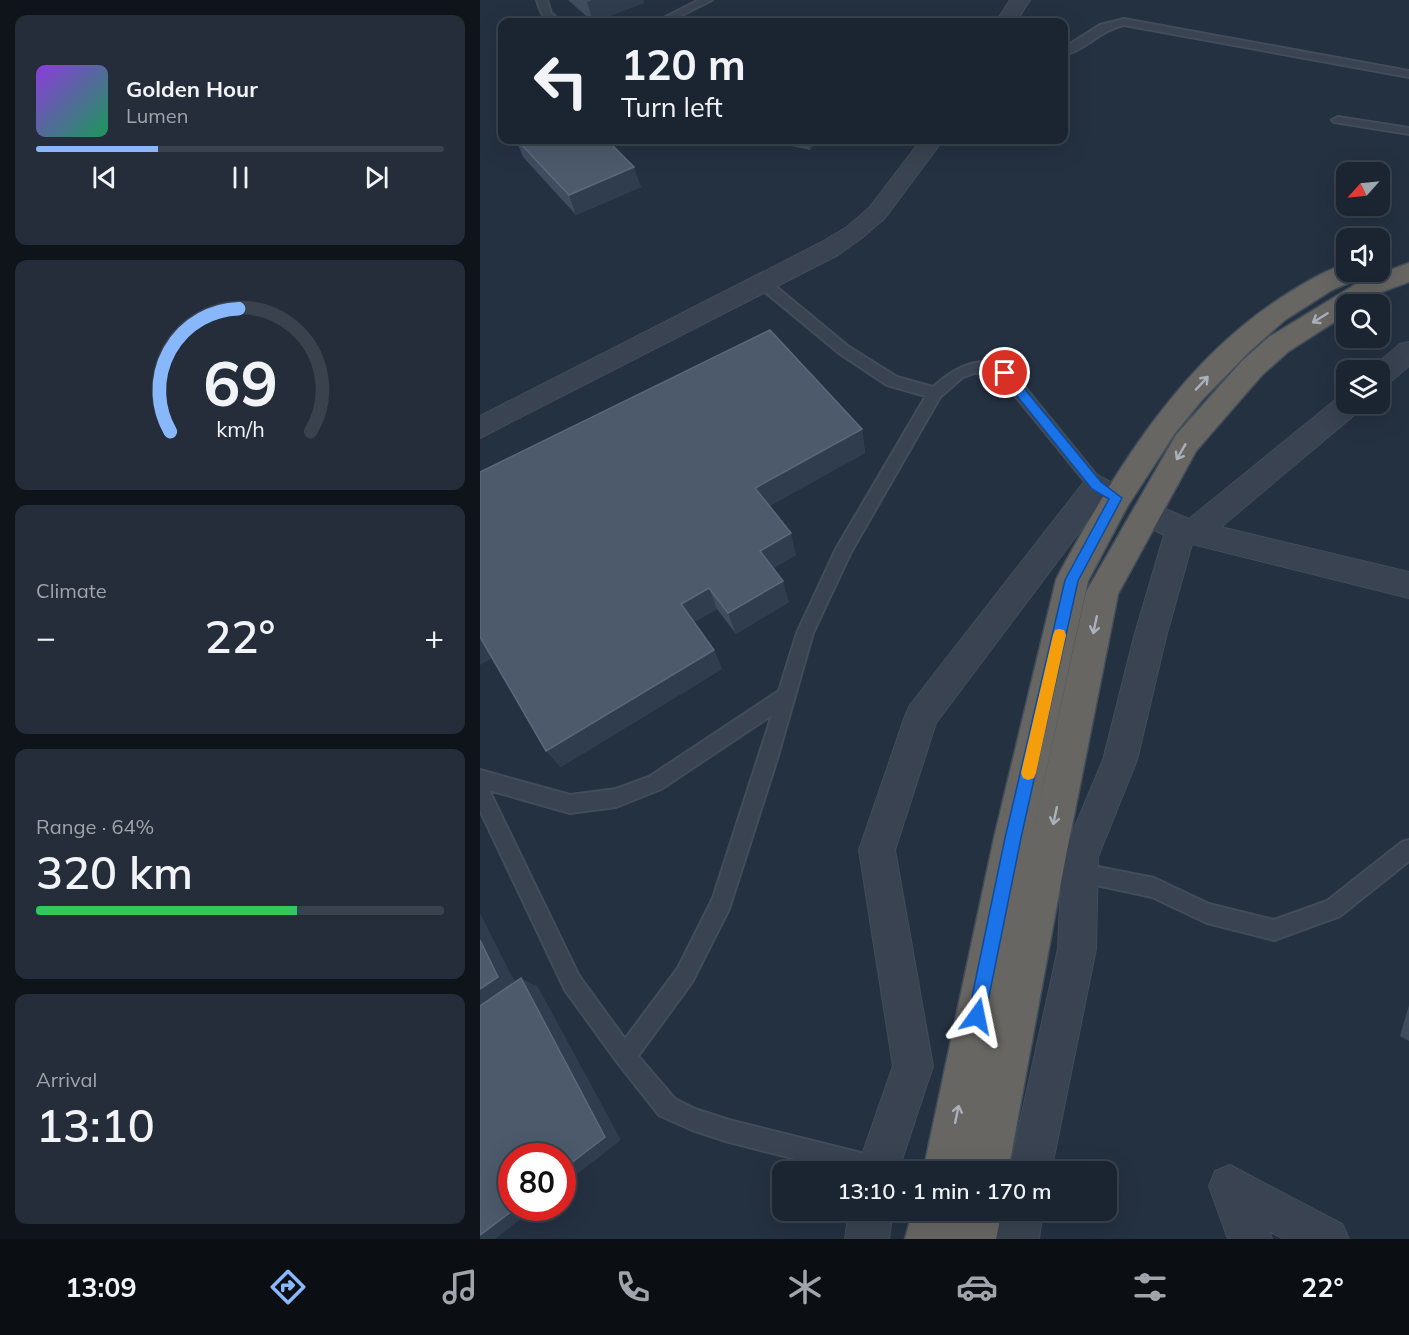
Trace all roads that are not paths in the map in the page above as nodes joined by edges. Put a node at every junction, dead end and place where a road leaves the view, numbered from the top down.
1 (542, 0) edge
2 (706, 0) edge
3 (1020, 0) edge
4 (551, 18) edge
5 (669, 18) edge
6 (1009, 18) edge
7 (1068, 51) edge
8 (1409, 74) edge
9 (1338, 120) dead end
10 (1409, 130) edge
11 (929, 144) edge
12 (1409, 248) edge
13 (1390, 255) edge
14 (1409, 272) edge
15 (1336, 278) edge
16 (763, 283) junction
17 (1409, 351) edge
18 (1390, 367) edge
19 (935, 393) junction
20 (1337, 414) edge
21 (480, 428) edge
22 (1120, 499) junction
23 (1187, 531) junction
24 (1409, 585) edge
25 (786, 696) junction
26 (480, 779) edge
27 (480, 791) edge
28 (1409, 849) edge
29 (1045, 866) junction
30 (1080, 872) junction
31 (625, 1056) junction
32 (847, 1161) edge
33 (885, 1161) edge
34 (947, 1161) edge
35 (988, 1161) edge
36 (1032, 1161) edge
37 (870, 1221) edge
38 (933, 1221) edge
39 (977, 1221) edge
40 (1020, 1221) edge
41 (867, 1239) edge
42 (928, 1239) edge
43 (973, 1239) edge
44 (1017, 1239) edge
45 (1250, 1239) edge
46 (1328, 1239) edge

1 - 4 lane
2 - 5 lane
3 - 6 street
7 - 8 lane
9 - 10 lane
11 - 16 street
12 - 13 highway
14 -> 22 highway
22 -> 15 highway
16 - 19 lane
16 - 21 street
17 - 18 street
19 - 22 lane
19 - 25 lane
20 - 23 street
22 - 23 street
22 -> 29 highway
22 - 33 street
34 -> 22 highway
23 - 24 street
23 - 30 street
25 - 26 lane
25 - 31 lane
27 - 31 lane
28 - 30 lane
29 - 30 lane
29 - 35 highway
30 - 36 street
31 - 32 lane
37 - 41 street
38 - 42 highway
39 - 43 highway
40 - 44 street
45 - 46 street

